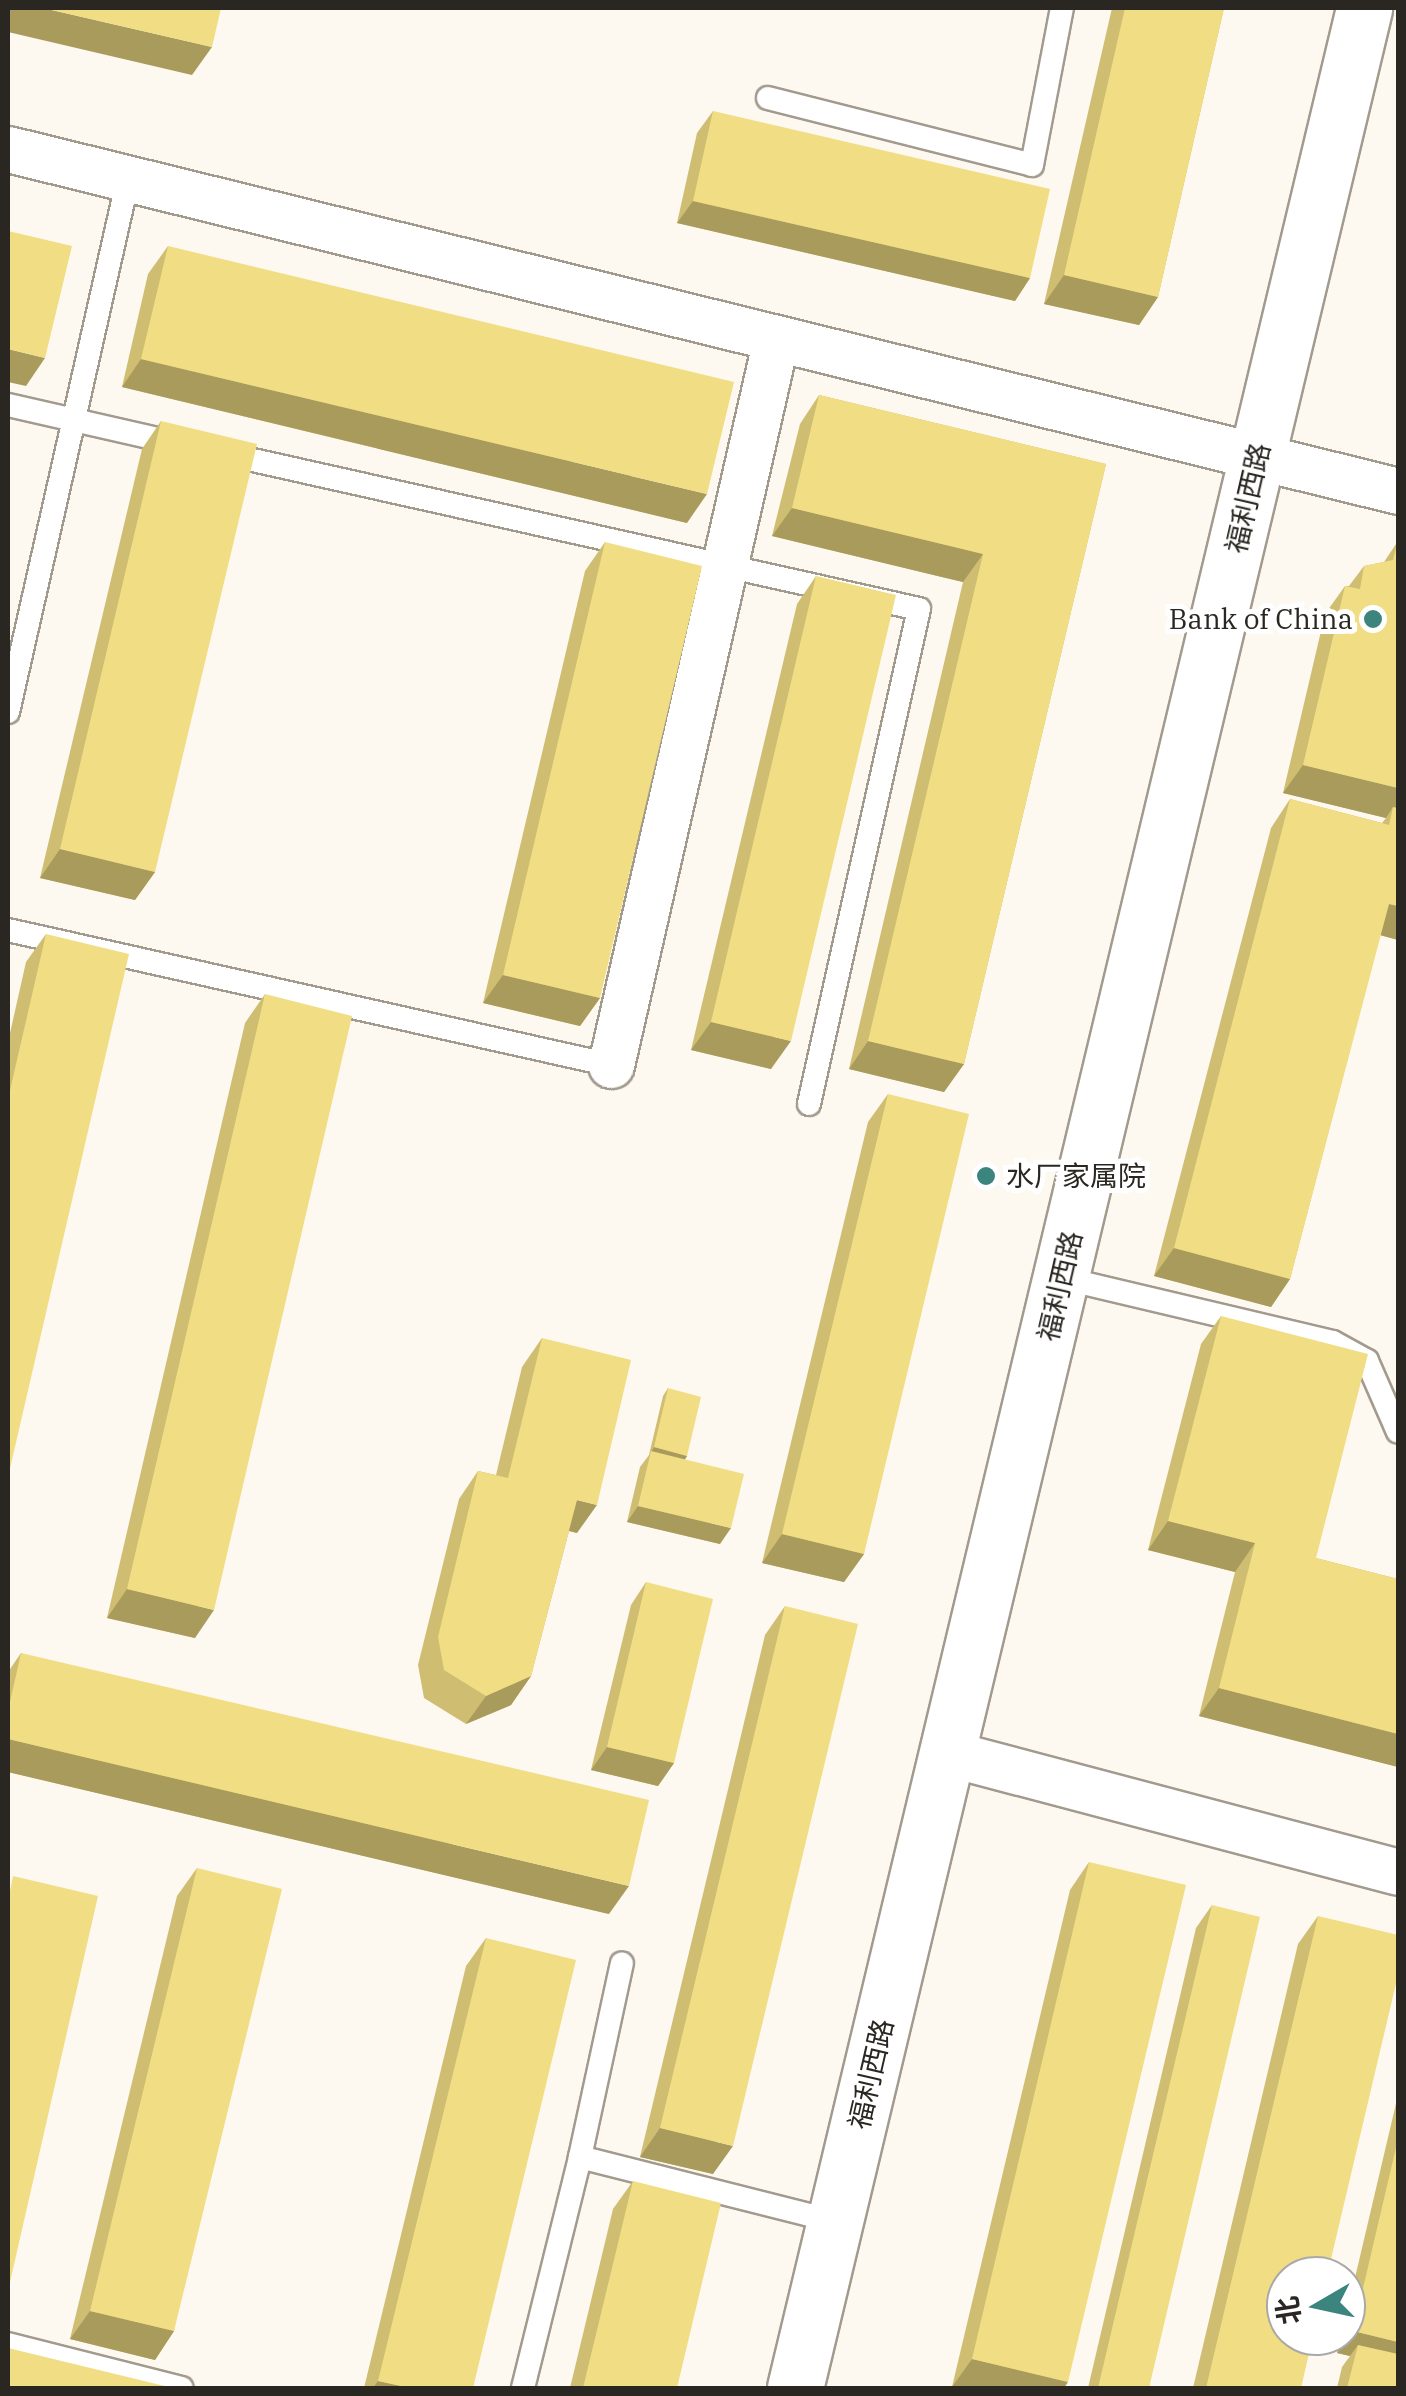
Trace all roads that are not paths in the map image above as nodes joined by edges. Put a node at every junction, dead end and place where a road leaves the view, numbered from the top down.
1 (1062, 8) edge
2 (1364, 8) edge
3 (768, 98) dead end
4 (8, 149) edge
5 (128, 179) junction
6 (776, 339) junction
7 (8, 405) edge
8 (74, 420) junction
9 (1258, 457) junction
10 (1398, 491) edge
11 (726, 566) junction
12 (8, 712) edge
13 (8, 930) edge
14 (611, 1066) joint
15 (809, 1104) dead end
16 (1062, 1278) junction
17 (1398, 1432) edge
18 (948, 1753) junction
19 (1398, 1872) edge
20 (622, 1963) dead end
21 (580, 2157) junction
22 (836, 2222) junction
23 (8, 2344) edge
24 (808, 2386) edge
25 (182, 2388) edge
26 (522, 2388) edge

1 - 3 lane
2 - 9 main road, 福利西路
4 - 5 street
5 - 6 street
5 - 8 lane
6 - 9 street
6 - 11 street
7 - 8 lane
8 - 11 lane
8 - 12 lane
9 - 10 street
9 - 16 main road, 福利西路
11 - 14 street
11 - 15 lane
13 - 14 lane
16 - 17 lane
16 - 18 main road, 福利西路
18 - 19 street
18 - 22 main road, 福利西路
20 - 21 lane
21 - 22 lane
21 - 26 lane
22 - 24 main road, 福利西路
23 - 25 lane

